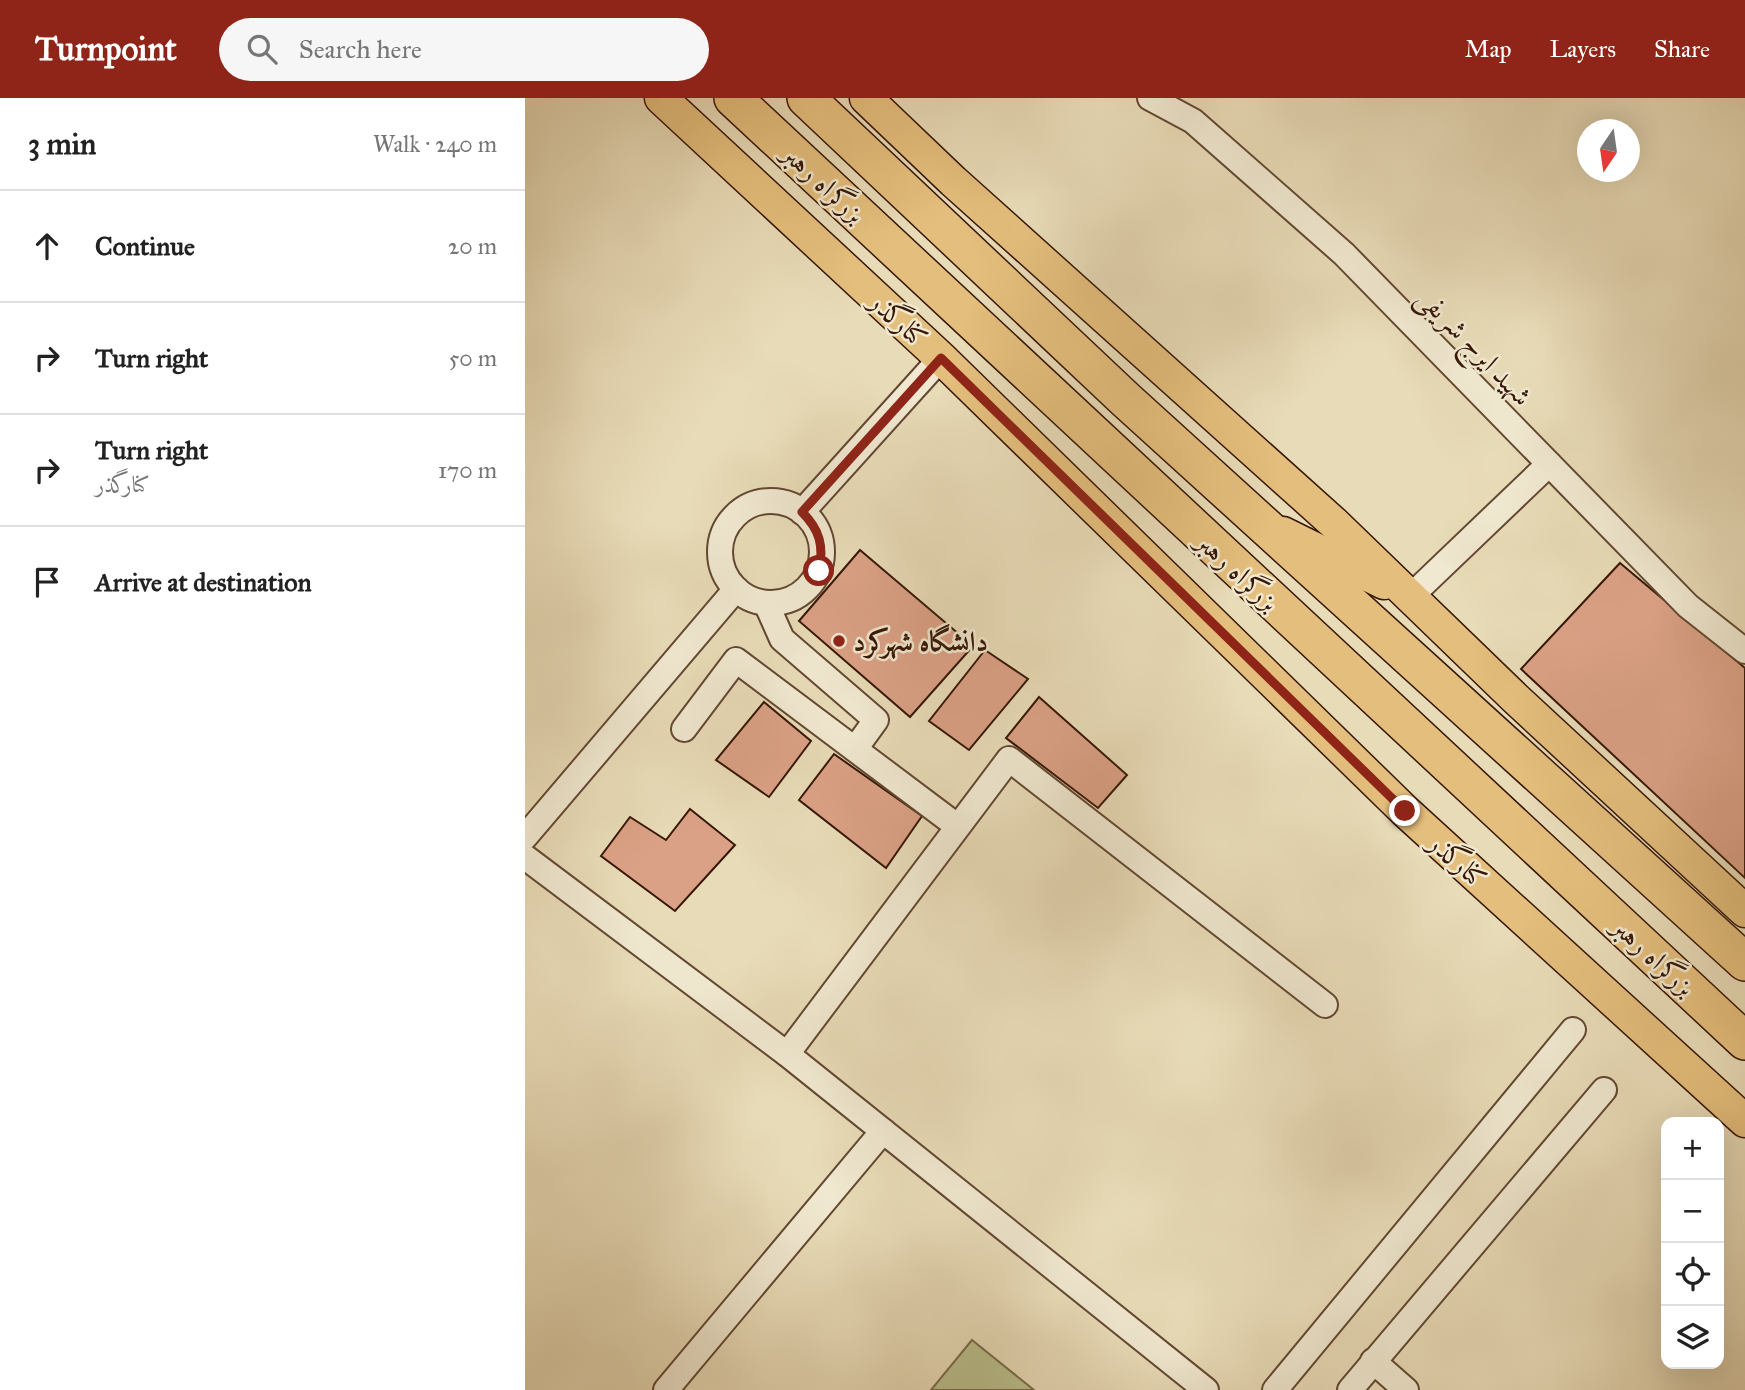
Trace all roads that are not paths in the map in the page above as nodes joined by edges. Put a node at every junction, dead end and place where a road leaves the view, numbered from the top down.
1 (661, 98) edge
2 (733, 98) edge
3 (806, 98) edge
4 (866, 98) edge
5 (1150, 98) edge
6 (941, 358) junction
7 (1549, 464) junction
8 (802, 512) junction
9 (1262, 523) junction
10 (736, 589) junction
11 (1410, 597) junction
12 (766, 603) junction
13 (1745, 651) edge
14 (684, 729) dead end
15 (855, 749) junction
16 (957, 826) junction
17 (525, 837) edge
18 (525, 857) edge
19 (1745, 911) edge
20 (1745, 962) edge
21 (1325, 1004) dead end
22 (1573, 1030) dead end
23 (1745, 1041) edge
24 (787, 1054) junction
25 (1604, 1090) dead end
26 (1745, 1121) edge
27 (883, 1131) junction
28 (1373, 1361) junction
29 (666, 1390) edge
30 (1206, 1390) edge
31 (1275, 1390) edge
32 (1350, 1390) edge
33 (1406, 1390) edge

1 - 6 main road, کنارگذر
2 - 23 highway, بزرگراه رهبر
3 - 9 highway, بزرگراه رهبر
4 - 11 main road
5 - 7 street, شهید ایرج شریفی
6 - 8 street
6 - 26 main road, کنارگذر
7 - 11 street
7 - 13 street, شهید ایرج شریفی
8 - 10 street
8 - 12 street
9 - 11 main road
9 - 20 highway, بزرگراه رهبر
10 - 12 street
10 - 17 street
11 - 19 main road
12 - 15 street
14 - 15 street
15 - 16 street
16 - 21 street
16 - 24 street
18 - 24 street
22 - 31 street
24 - 27 street
25 - 28 street
27 - 29 street
27 - 30 street
28 - 32 street
28 - 33 street

